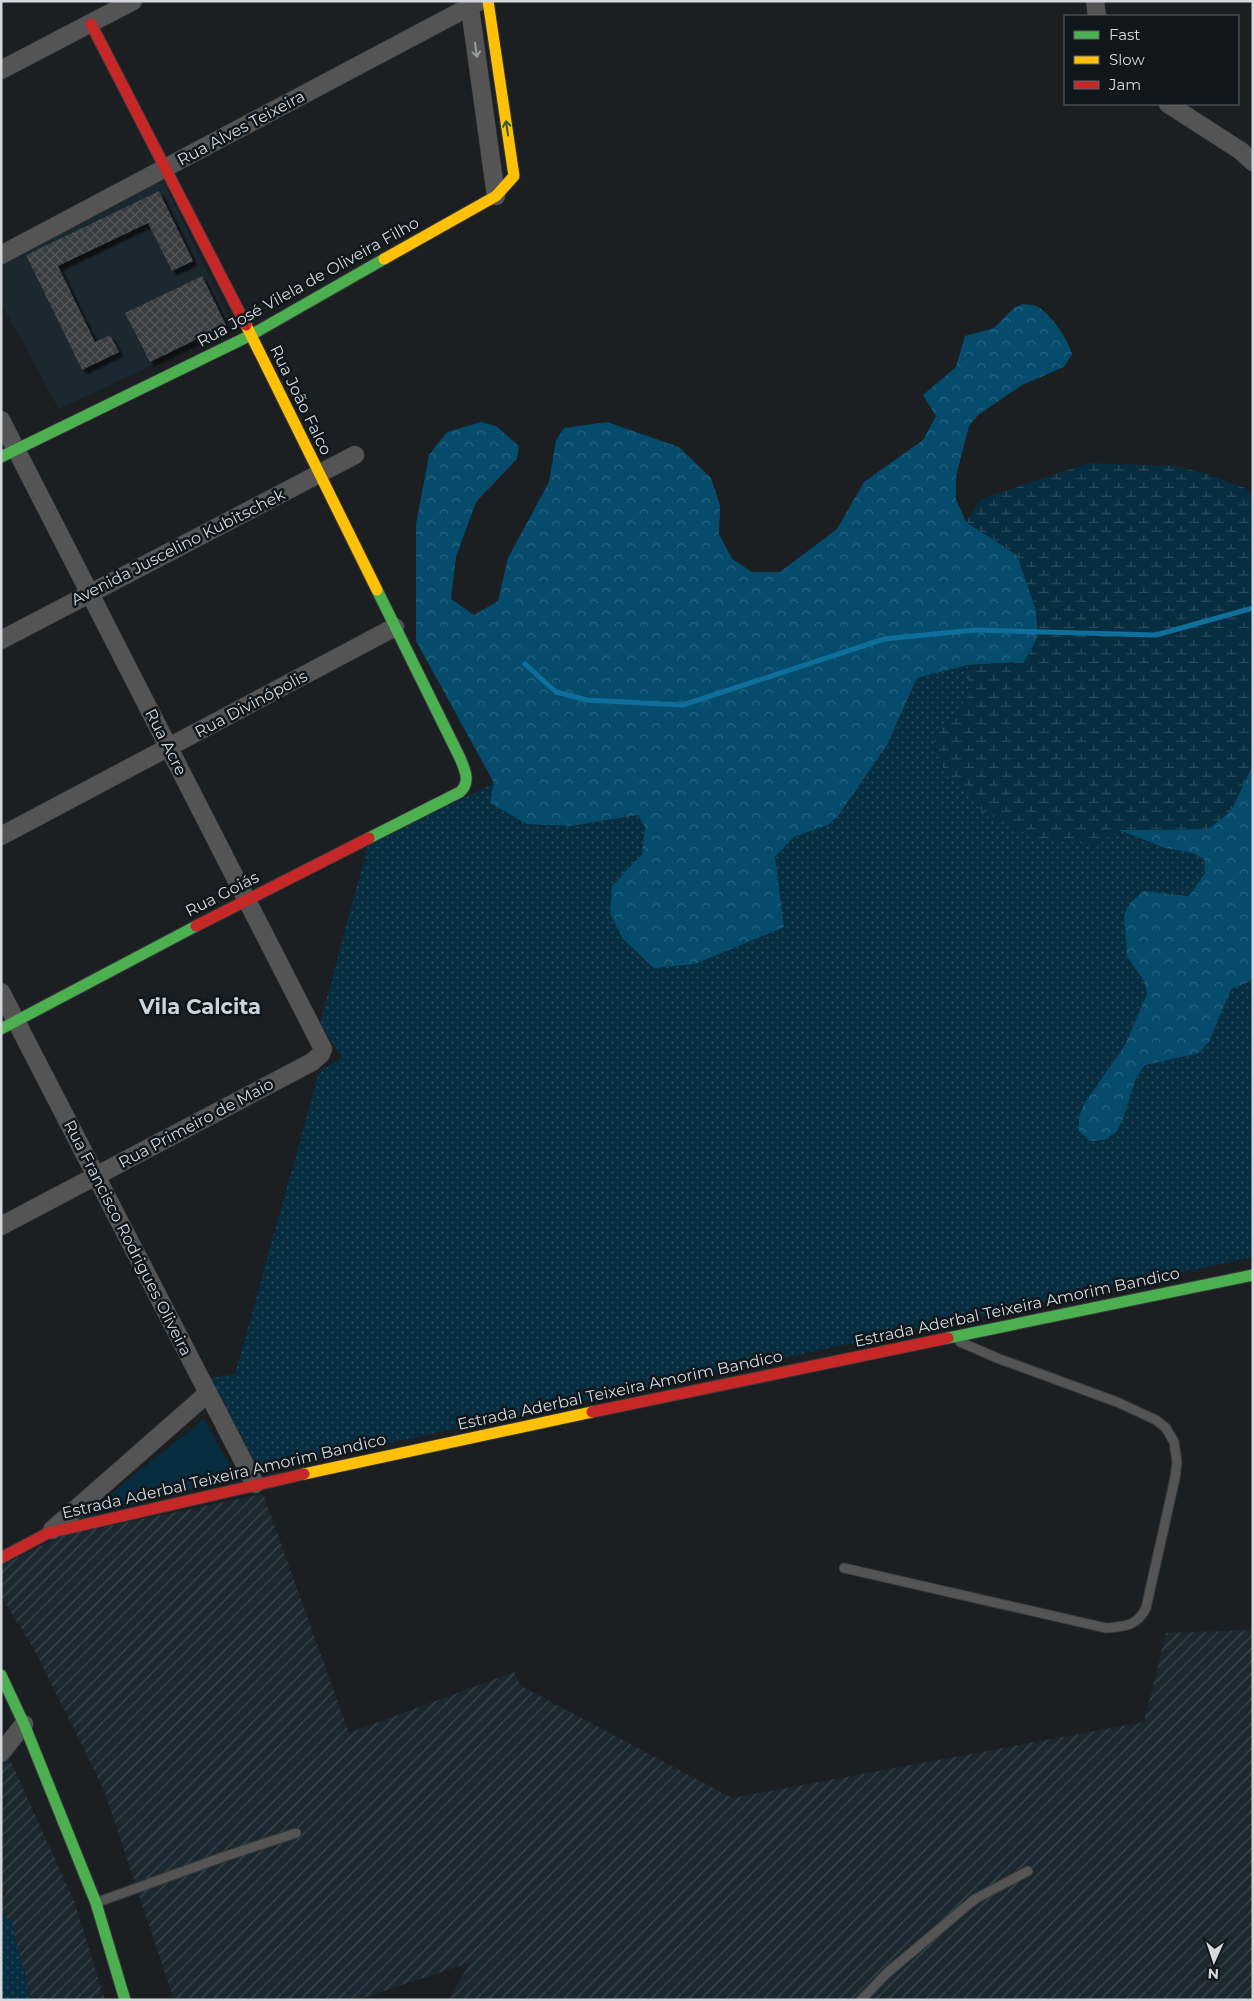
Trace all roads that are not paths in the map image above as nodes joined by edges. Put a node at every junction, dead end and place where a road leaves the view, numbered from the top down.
1 (133, 1) edge
2 (488, 1) edge
3 (1095, 1) edge
4 (473, 3) edge
5 (1097, 15) edge
6 (91, 24) junction
7 (1, 70) edge
8 (1170, 105) edge
9 (1253, 162) edge
10 (167, 168) junction
11 (496, 196) junction
12 (1, 255) edge
13 (251, 336) junction
14 (1, 420) edge
15 (9, 453) edge
16 (356, 455) dead end
17 (319, 474) junction
18 (90, 593) junction
19 (395, 627) junction
20 (1, 640) edge
21 (169, 748) junction
22 (460, 792) joint
23 (1, 836) edge
24 (247, 899) junction
25 (1, 992) edge
26 (9, 1025) edge
27 (312, 1062) joint
28 (96, 1176) junction
29 (1, 1226) edge
30 (1253, 1275) edge
31 (951, 1338) junction
32 (208, 1393) junction
33 (255, 1484) junction
34 (48, 1533) junction
35 (1, 1558) edge
36 (844, 1568) dead end
37 (1, 1675) edge
38 (24, 1724) junction
39 (1, 1753) edge
40 (296, 1833) dead end
41 (1028, 1870) dead end
42 (96, 1903) junction
43 (125, 2000) edge
44 (861, 2000) edge

1 - 6 street
11 -> 2 street, Rua José Vilela de Oliveira Filho
3 - 5 street
4 - 10 street, Rua Alves Teixeira
4 -> 11 street
6 - 7 street
6 - 10 street, Rua João Falco
8 - 9 street
10 - 12 street, Rua Alves Teixeira
10 - 13 street, Rua João Falco
11 - 13 street, Rua José Vilela de Oliveira Filho
13 - 15 street, Rua José Vilela de Oliveira Filho
13 - 17 street, Rua João Falco
14 - 15 street, Rua Acre
15 - 18 street, Rua Acre
16 - 17 street, Avenida Juscelino Kubitschek
17 - 18 street, Avenida Juscelino Kubitschek
17 - 19 street, Rua João Falco
18 - 20 street, Avenida Juscelino Kubitschek
18 - 21 street, Rua Acre
19 - 21 street, Rua Divinópolis
19 - 22 street, Rua João Falco
21 - 23 street, Rua Divinópolis
21 - 24 street, Rua Acre
22 - 24 street, Rua Goiás
24 - 26 street, Rua Goiás
24 - 27 street, Rua Acre
25 - 26 street, Rua Francisco Rodrigues Oliveira
26 - 28 street, Rua Francisco Rodrigues Oliveira
27 - 28 street, Rua Primeiro de Maio
28 - 29 street, Rua Primeiro de Maio
28 - 32 street, Rua Francisco Rodrigues Oliveira
30 - 31 street, Estrada Aderbal Teixeira Amorim Bandico
31 - 33 street, Estrada Aderbal Teixeira Amorim Bandico
31 - 36 lane
32 - 33 street, Rua Francisco Rodrigues Oliveira
32 - 34 street
33 - 34 street, Estrada Aderbal Teixeira Amorim Bandico
34 - 35 street, Estrada Aderbal Teixeira Amorim Bandico
37 - 38 street
38 - 39 street
38 - 42 street
40 - 42 lane
41 - 44 lane
42 - 43 street

